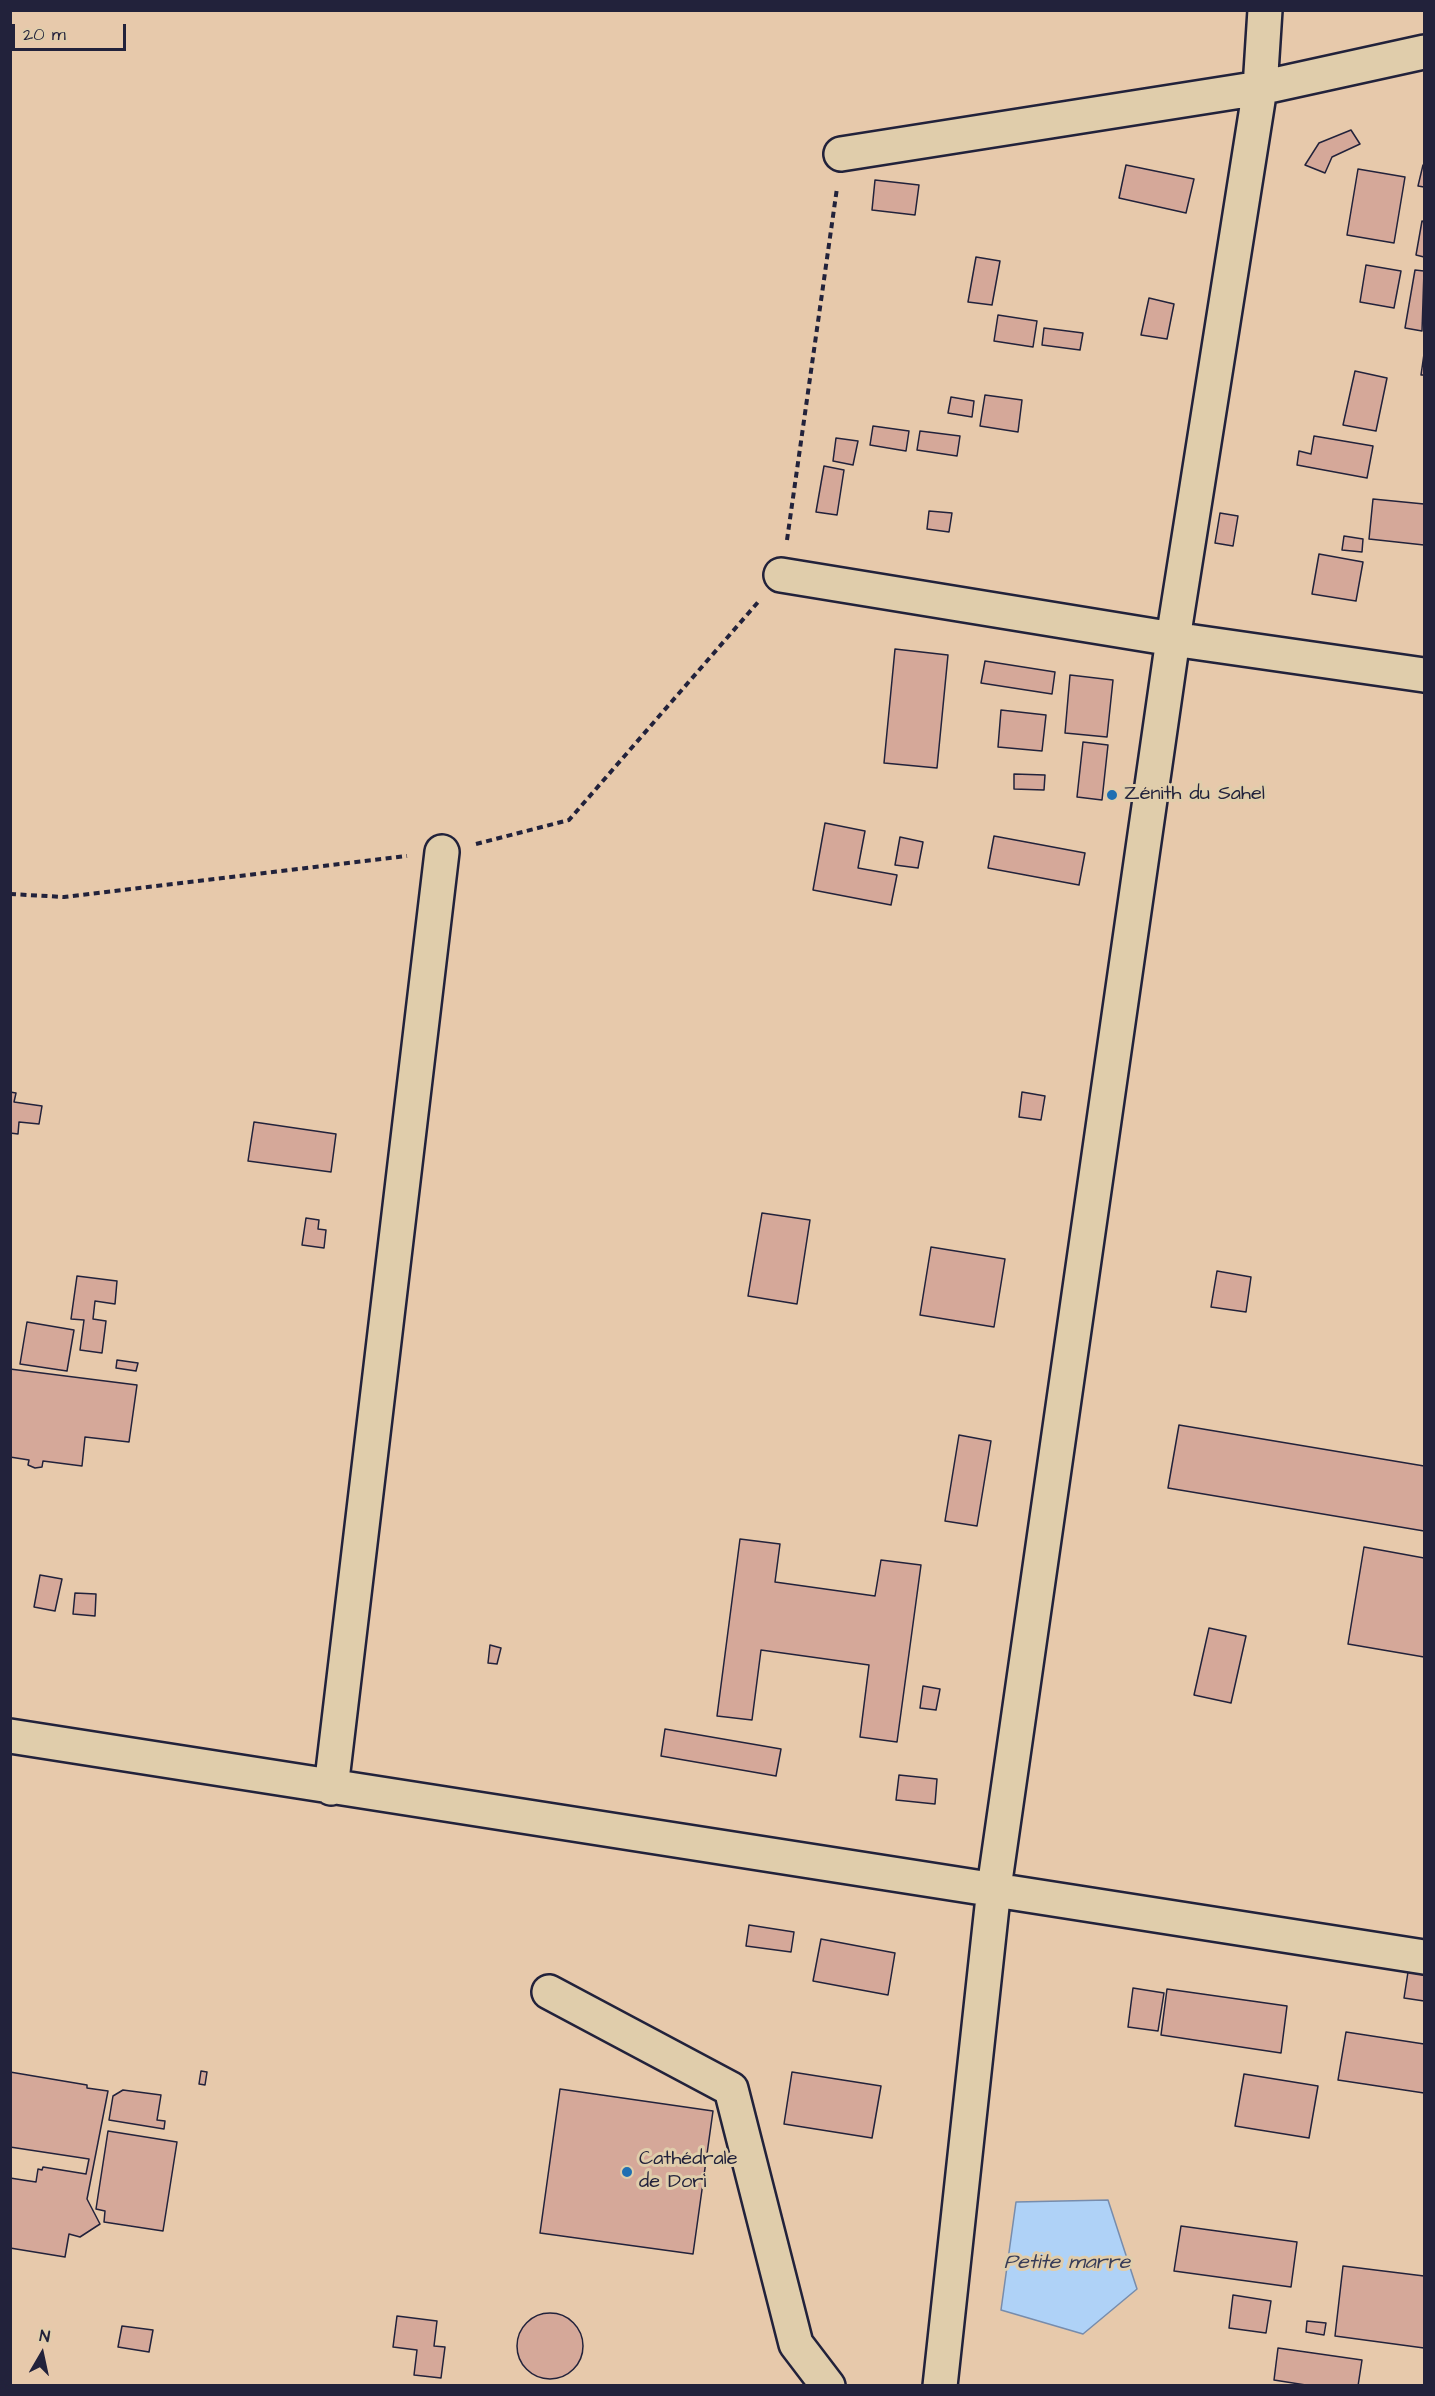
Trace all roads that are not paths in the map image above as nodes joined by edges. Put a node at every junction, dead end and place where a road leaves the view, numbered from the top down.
1 (1265, 10) edge
2 (1425, 52) edge
3 (1260, 88) junction
4 (841, 154) road end
5 (782, 575) road end
6 (1173, 639) junction
7 (1425, 675) edge
8 (442, 852) road end
9 (10, 1736) edge
10 (331, 1788) junction
11 (994, 1888) junction
12 (1425, 1957) edge
13 (549, 1992) dead end
14 (828, 2385) edge
15 (940, 2385) edge

1 - 3 street
2 - 3 street
3 - 4 street
3 - 6 street
5 - 6 street
6 - 7 street
6 - 11 street
8 - 10 street
9 - 10 street
10 - 11 street
11 - 12 street
11 - 15 street
13 - 14 street

